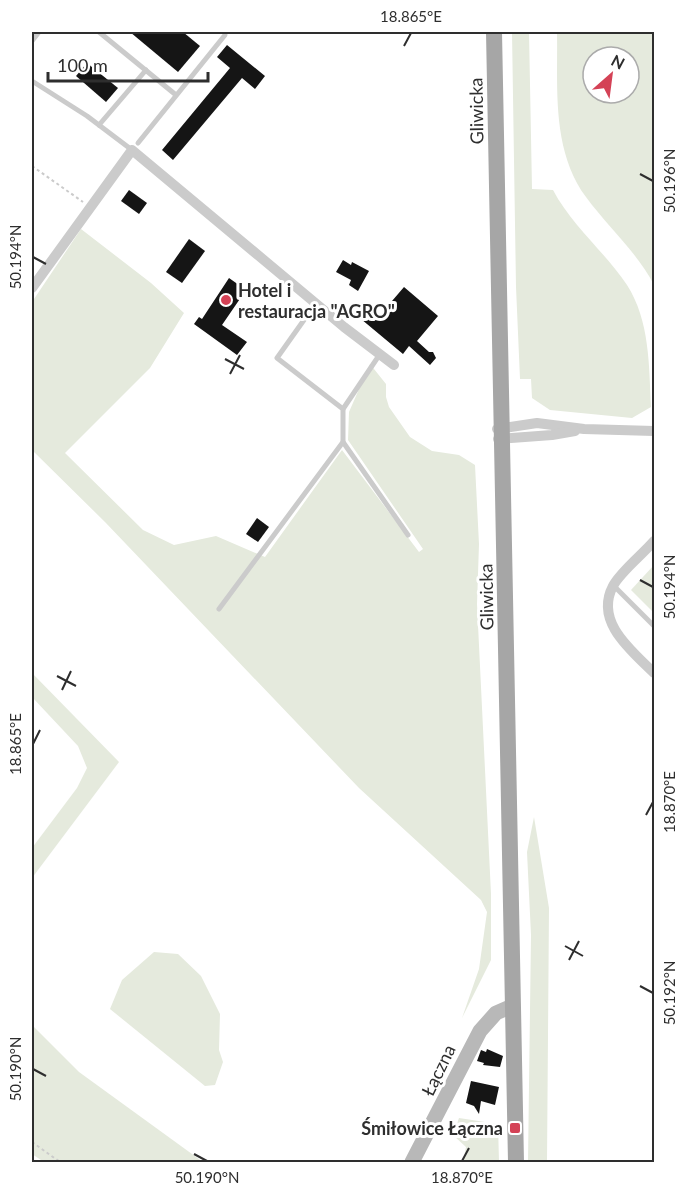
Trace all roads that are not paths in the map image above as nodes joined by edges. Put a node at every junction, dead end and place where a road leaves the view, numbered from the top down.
1 (39, 32) edge
2 (99, 32) edge
3 (494, 32) edge
4 (225, 35) dead end
5 (32, 41) edge
6 (146, 70) junction
7 (32, 81) edge
8 (176, 95) junction
9 (99, 125) junction
10 (135, 147) junction
11 (32, 288) edge
12 (316, 303) junction
13 (380, 354) junction
14 (394, 366) dead end
15 (343, 409) junction
16 (654, 431) edge
17 (499, 434) junction
18 (343, 442) junction
19 (408, 535) dead end
20 (654, 541) edge
21 (613, 585) junction
22 (219, 609) dead end
23 (654, 626) edge
24 (654, 673) edge
25 (512, 1006) junction
26 (412, 1162) edge
27 (516, 1162) edge

1 - 5 lane
2 - 6 lane
3 - 17 main road, Gliwicka
4 - 8 lane
6 - 8 lane
6 - 9 lane
7 - 9 lane
8 - 10 lane
9 - 10 lane
10 - 11 street
10 - 12 street
12 - 13 street
12 - 15 lane
13 - 14 street
13 - 15 lane
15 - 18 lane
16 - 17 street
17 - 25 main road, Gliwicka
18 - 19 lane
18 - 22 lane
20 - 21 street
21 - 23 lane
21 - 24 street
25 - 26 street, Łączna
25 - 27 main road, Gliwicka

